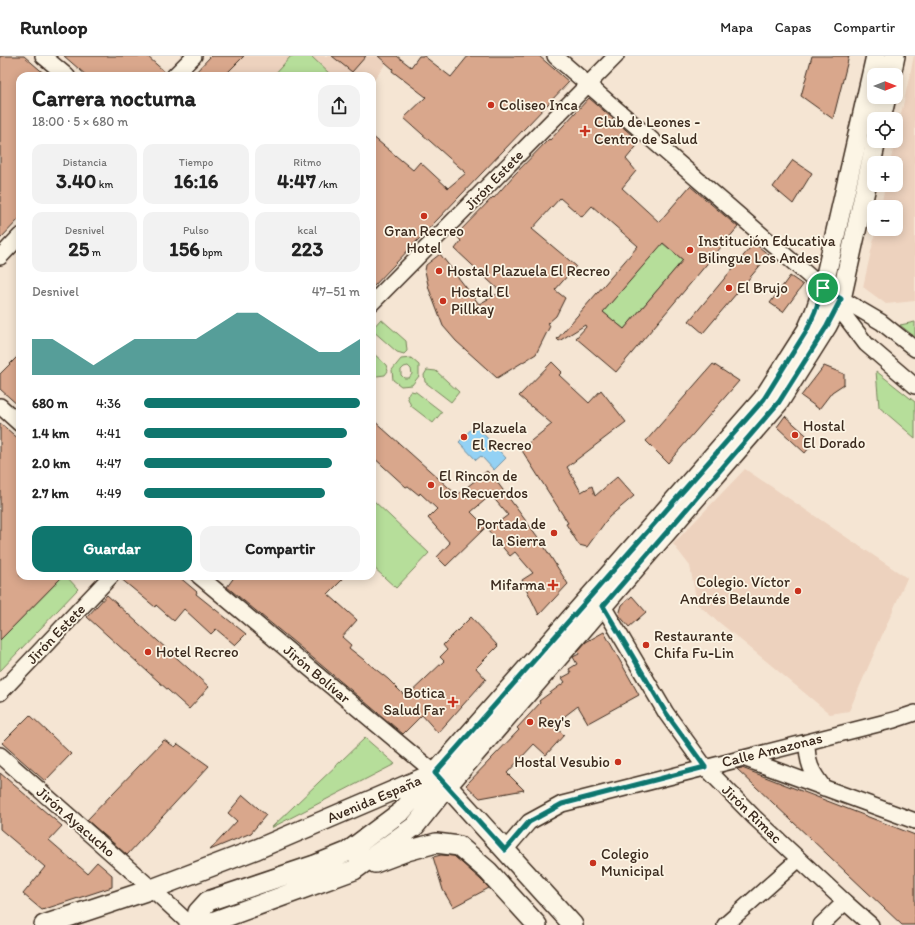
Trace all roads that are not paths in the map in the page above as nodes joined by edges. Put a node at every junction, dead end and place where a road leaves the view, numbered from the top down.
1 (43, 56) edge
2 (194, 56) edge
3 (555, 56) edge
4 (616, 56) edge
5 (876, 56) edge
6 (895, 56) edge
7 (892, 68) edge
8 (62, 72) edge
9 (178, 72) edge
10 (588, 84) junction
11 (874, 148) edge
12 (16, 240) edge
13 (0, 257) edge
14 (823, 288) junction
15 (376, 299) edge
16 (839, 303) junction
17 (915, 349) edge
18 (915, 386) edge
19 (0, 406) edge
20 (16, 420) edge
21 (107, 580) edge
22 (204, 580) edge
23 (603, 606) junction
24 (0, 693) edge
25 (915, 713) edge
26 (807, 742) junction
27 (0, 755) edge
28 (743, 758) junction
29 (705, 767) junction
30 (441, 779) junction
31 (824, 788) junction
32 (915, 821) edge
33 (505, 850) junction
34 (793, 864) junction
35 (354, 870) junction
36 (152, 889) junction
37 (845, 902) junction
38 (44, 925) edge
39 (191, 925) edge
40 (195, 925) edge
41 (204, 925) edge
42 (537, 925) edge
43 (573, 925) edge
44 (725, 925) edge
45 (821, 925) edge
46 (871, 925) edge

1 - 8 street
2 - 9 street
3 - 10 street
4 - 10 street, Jirón Estete
5 - 14 main road, Avenida España
6 - 7 main road
10 - 14 street
10 - 15 street, Jirón Estete
11 - 16 main road, Avenida España
12 - 13 street
14 - 16 street
14 - 30 main road, Avenida España
16 - 17 street
16 - 18 street
16 - 23 main road, Avenida España
19 - 20 street
21 - 24 street, Jirón Estete
22 - 30 street, Jirón Bolívar
23 - 29 street, Jirón Rimac
23 - 30 main road, Avenida España
25 - 26 street, Calle Amazonas
26 - 28 street, Calle Amazonas
26 - 31 street
27 - 36 street, Jirón Ayacucho
28 - 29 street, Calle Amazonas
28 - 31 street
29 - 33 street, Calle Amazonas
29 - 34 street, Jirón Rimac
30 - 33 main road
30 - 35 main road, Avenida España
30 - 36 main road, Avenida España
30 - 40 main road
31 - 32 street
33 - 43 main road
34 - 37 street, Jirón Rimac
34 - 44 street
35 - 41 main road, Avenida España
35 - 42 main road
36 - 38 main road, Avenida España
36 - 39 street, Jirón Ayacucho
37 - 45 street
37 - 46 street, Jirón Rimac

